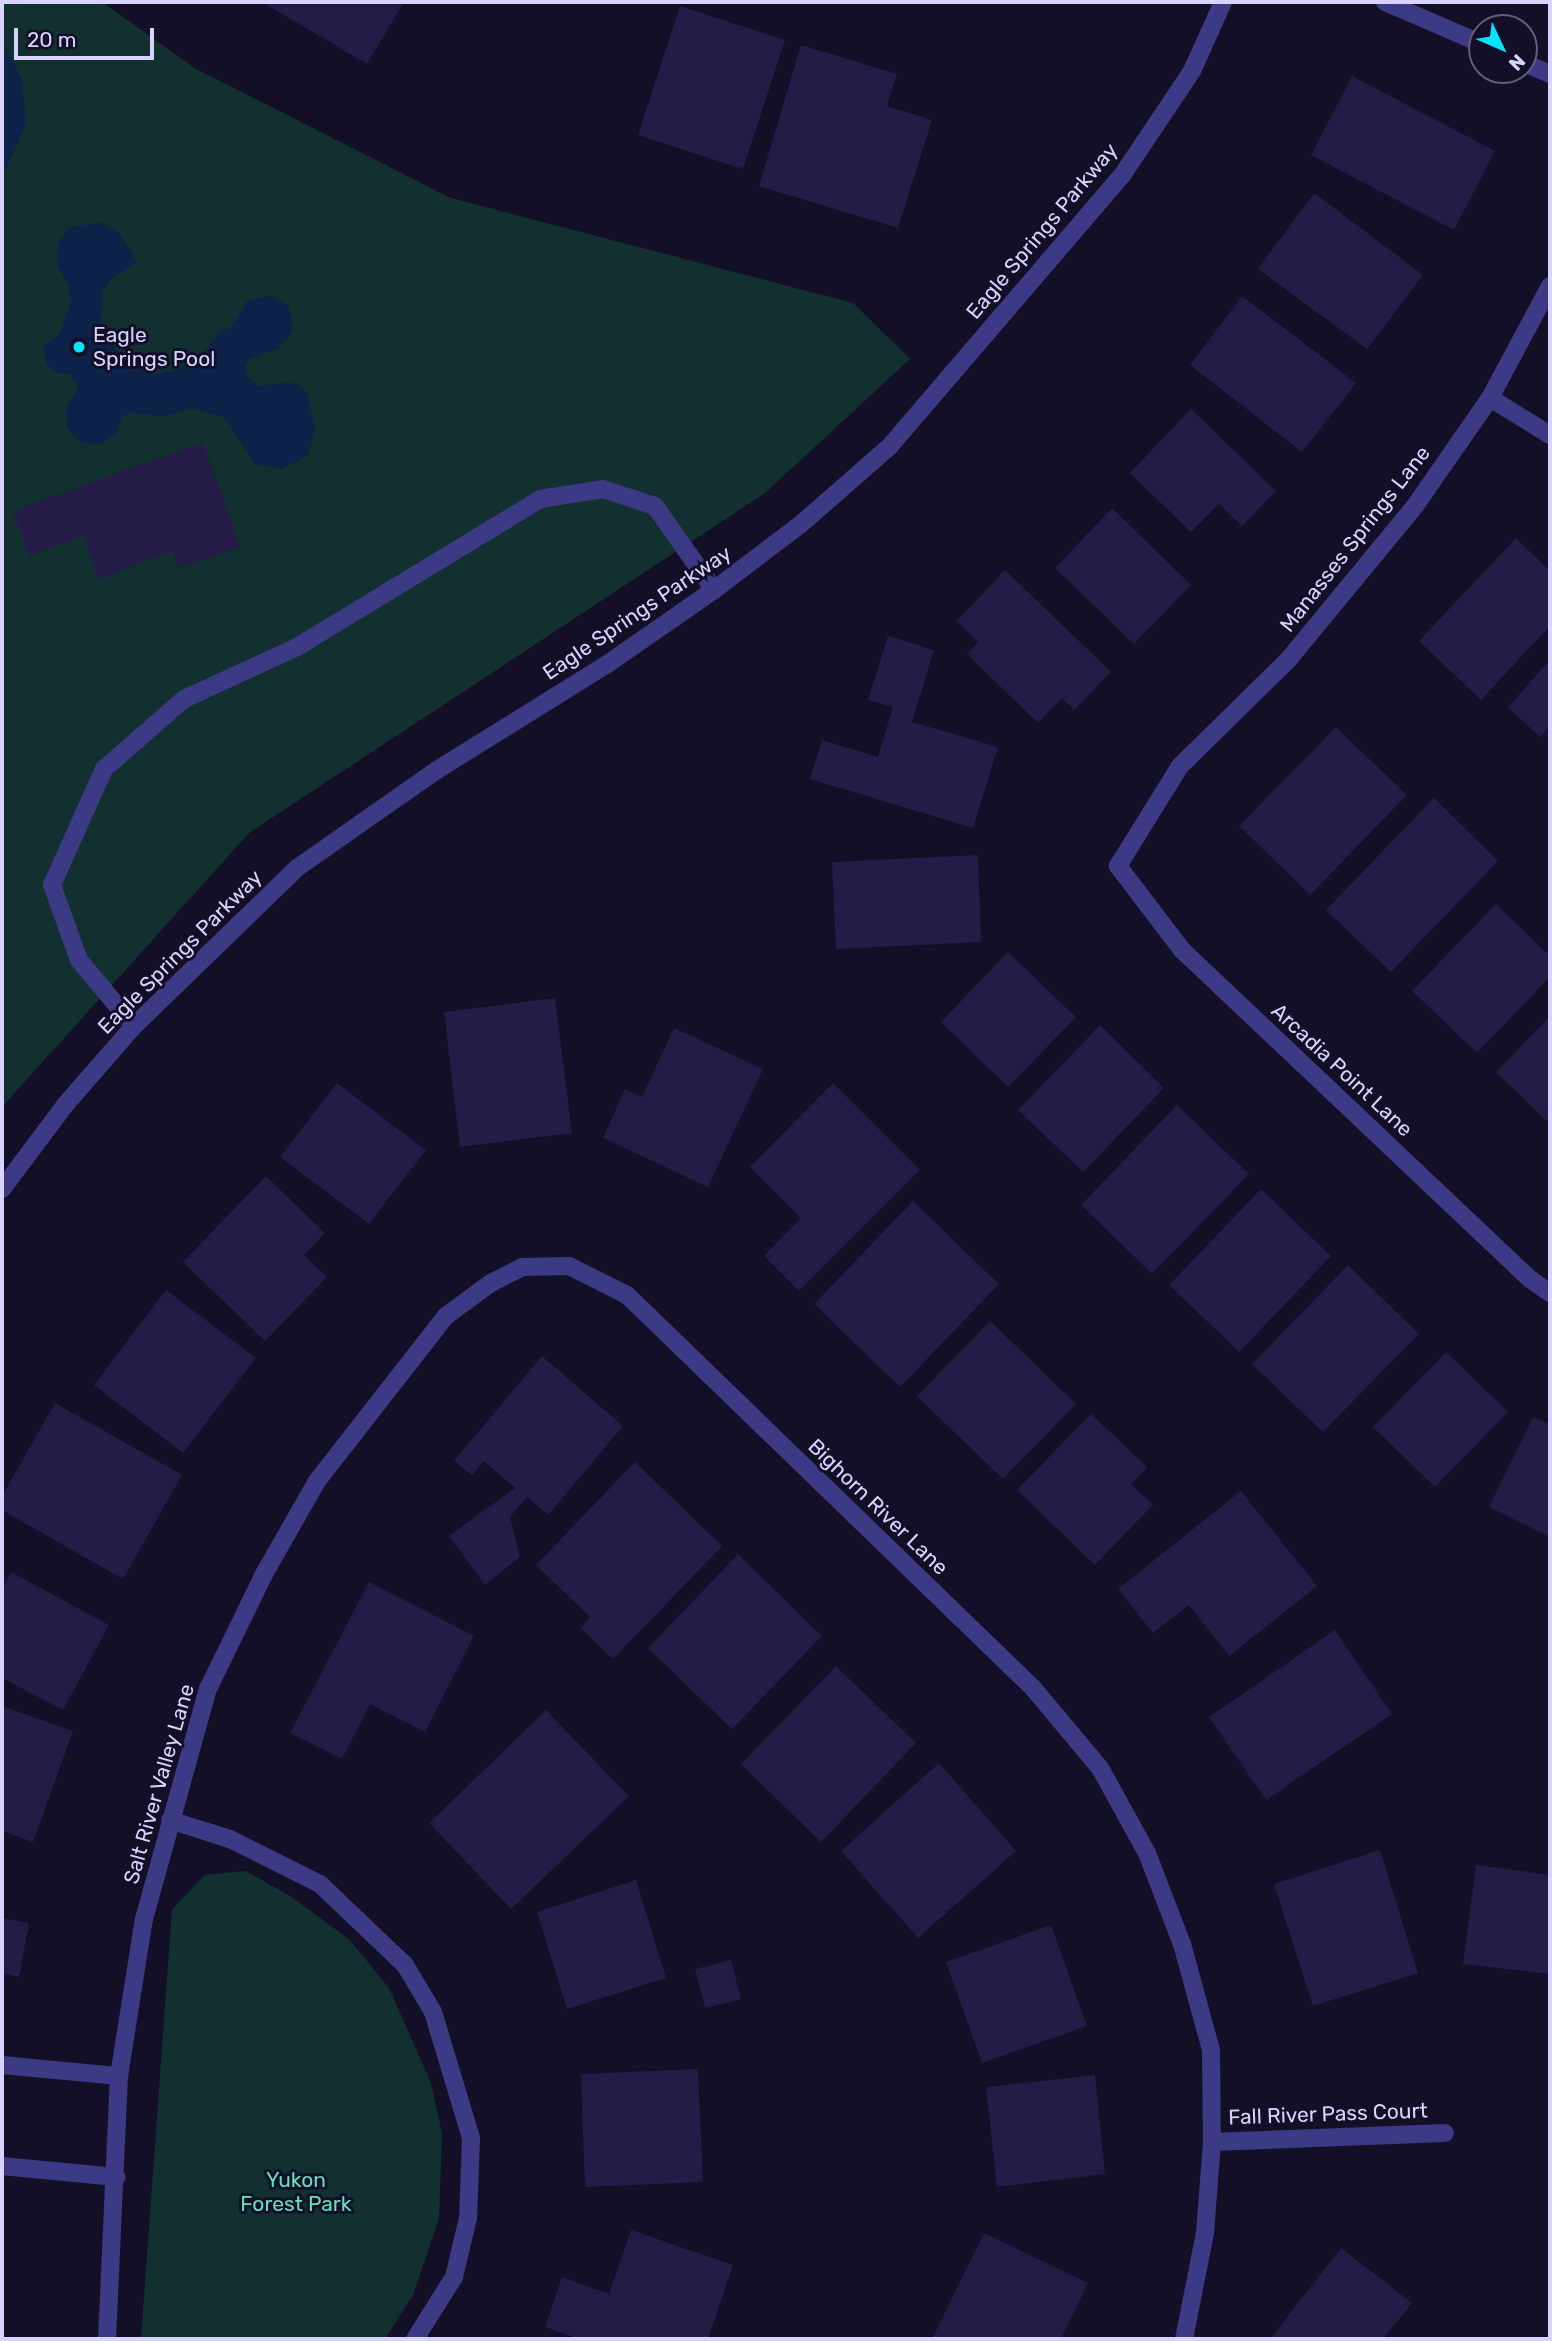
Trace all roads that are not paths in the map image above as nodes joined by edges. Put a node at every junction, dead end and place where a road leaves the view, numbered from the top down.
1 (1223, 2) edge
2 (1385, 2) edge
3 (1468, 38) edge
4 (1550, 286) edge
5 (1490, 398) junction
6 (1550, 435) edge
7 (714, 590) junction
8 (1118, 866) joint
9 (134, 1026) junction
10 (2, 1189) edge
11 (522, 1268) joint
12 (1550, 1293) edge
13 (170, 1820) junction
14 (2, 2065) edge
15 (119, 2076) junction
16 (1445, 2133) dead end
17 (1212, 2142) junction
18 (2, 2166) edge
19 (116, 2177) junction
20 (107, 2339) edge
21 (415, 2339) edge
22 (1184, 2339) edge

1 - 7 street, Eagle Springs Parkway
2 - 3 street
4 - 5 street, Manasses Springs Lane
5 - 6 street
5 - 8 street, Manasses Springs Lane
7 - 9 street, Eagle Springs Parkway
7 - 9 street
8 - 12 street, Arcadia Point Lane
9 - 10 street, Eagle Springs Parkway
11 - 13 street, Salt River Valley Lane
11 - 17 street, Bighorn River Lane
13 - 15 street, Salt River Valley Lane
13 - 21 street
14 - 15 street
15 - 19 street, Salt River Valley Lane
16 - 17 street, Fall River Pass Court
17 - 22 street, Bighorn River Lane
18 - 19 street
19 - 20 street, Salt River Valley Lane

